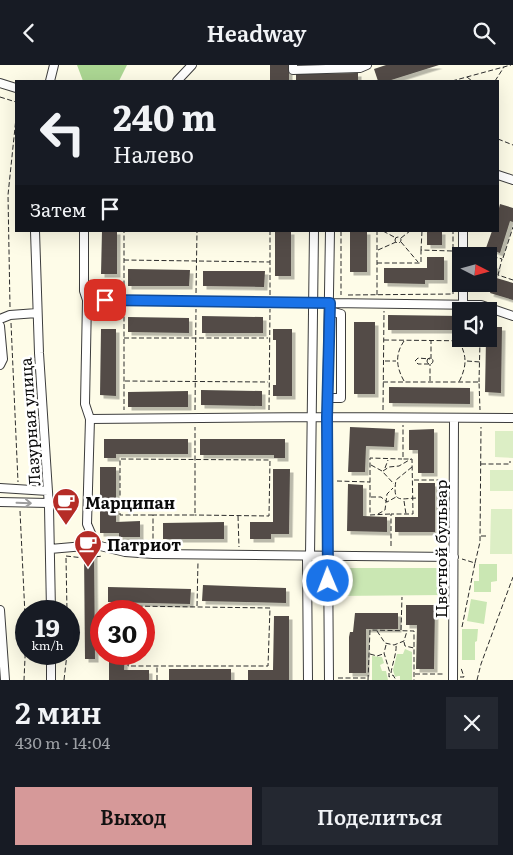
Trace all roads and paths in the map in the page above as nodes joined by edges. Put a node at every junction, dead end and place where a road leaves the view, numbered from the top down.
1 (54, 65) edge
2 (192, 65) edge
3 (293, 65) edge
4 (367, 65) edge
5 (511, 65) edge
6 (505, 66) edge
7 (467, 77) junction
8 (50, 80) edge
9 (178, 80) edge
10 (456, 80) edge
11 (471, 80) edge
12 (496, 80) edge
13 (0, 83) edge
14 (15, 88) edge
15 (0, 97) edge
16 (15, 103) edge
17 (15, 128) edge
18 (499, 139) edge
19 (513, 145) edge
20 (499, 175) edge
21 (513, 179) edge
22 (513, 227) edge
23 (35, 232) edge
24 (84, 232) edge
25 (124, 232) edge
26 (197, 232) edge
27 (270, 232) edge
28 (314, 232) edge
29 (330, 232) edge
30 (341, 232) edge
31 (377, 232) edge
32 (385, 232) edge
33 (409, 232) edge
34 (422, 232) edge
35 (453, 232) edge
36 (463, 232) edge
37 (396, 238) junction
38 (401, 239) junction
39 (396, 242) junction
40 (401, 242) junction
41 (453, 247) edge
42 (463, 247) edge
43 (377, 250) junction
44 (422, 250) junction
45 (452, 251) edge
46 (498, 258) edge
47 (502, 259) junction
48 (124, 260) junction
49 (196, 261) junction
50 (270, 262) junction
51 (377, 263) junction
52 (419, 263) junction
53 (513, 280) edge
54 (453, 293) edge
55 (377, 295) junction
56 (87, 300) junction
57 (124, 300) junction
58 (196, 301) junction
59 (270, 301) junction
60 (313, 301) junction
61 (384, 303) junction
62 (452, 304) edge
63 (329, 307) junction
64 (497, 310) edge
65 (37, 313) junction
66 (10, 315) junction
67 (513, 316) edge
68 (0, 319) edge
69 (0, 326) edge
70 (124, 338) junction
71 (196, 338) junction
72 (270, 338) junction
73 (384, 340) junction
74 (405, 340) junction
75 (431, 340) junction
76 (452, 341) edge
77 (460, 347) edge
78 (480, 347) edge
79 (430, 359) junction
80 (384, 361) junction
81 (397, 361) junction
82 (466, 361) junction
83 (480, 362) junction
84 (430, 364) junction
85 (0, 365) edge
86 (124, 381) junction
87 (195, 382) junction
88 (269, 382) junction
89 (383, 382) junction
90 (404, 382) junction
91 (430, 382) junction
92 (458, 382) junction
93 (480, 382) junction
94 (327, 399) junction
95 (269, 417) junction
96 (312, 417) junction
97 (327, 417) junction
98 (195, 418) junction
99 (383, 418) junction
100 (90, 419) junction
101 (124, 419) junction
102 (454, 419) junction
103 (513, 419) edge
104 (403, 422) dead end
105 (481, 422) junction
106 (388, 459) junction
107 (403, 459) junction
108 (412, 459) junction
109 (195, 460) junction
110 (510, 461) dead end
111 (480, 464) junction
112 (370, 465) junction
113 (412, 467) junction
114 (384, 470) junction
115 (413, 480) junction
116 (337, 481) dead end
117 (446, 481) dead end
118 (370, 482) junction
119 (394, 483) junction
120 (394, 487) junction
121 (0, 488) edge
122 (18, 489) junction
123 (48, 491) junction
124 (370, 497) junction
125 (397, 497) junction
126 (413, 498) junction
127 (418, 498) dead end
128 (404, 500) junction
129 (0, 502) edge
130 (387, 502) junction
131 (19, 503) junction
132 (48, 503) junction
133 (391, 514) junction
134 (406, 514) junction
135 (153, 515) junction
136 (194, 515) junction
137 (238, 515) junction
138 (377, 515) junction
139 (480, 536) junction
140 (488, 536) dead end
141 (96, 545) junction
142 (391, 546) dead end
143 (50, 549) junction
144 (153, 554) junction
145 (239, 555) junction
146 (310, 556) junction
147 (94, 557) dead end
148 (328, 557) junction
149 (454, 557) junction
150 (198, 559) dead end
151 (475, 563) junction
152 (513, 577) edge
153 (402, 597) dead end
154 (51, 600) edge
155 (67, 600) edge
156 (155, 606) edge
157 (197, 607) junction
158 (0, 610) edge
159 (0, 630) edge
160 (377, 630) junction
161 (401, 631) junction
162 (408, 631) junction
163 (461, 631) dead end
164 (404, 641) junction
165 (386, 644) junction
166 (396, 644) junction
167 (414, 648) junction
168 (369, 653) junction
169 (384, 653) junction
170 (460, 664) dead end
171 (51, 665) edge
172 (66, 665) edge
173 (128, 665) edge
174 (157, 666) junction
175 (391, 674) junction
176 (414, 674) junction
177 (444, 674) dead end
178 (464, 677) junction
179 (330, 679) edge
180 (368, 679) edge
181 (390, 679) edge
182 (453, 679) edge
183 (5, 680) edge
184 (24, 680) edge
185 (51, 680) edge
186 (64, 680) edge
187 (157, 680) edge
188 (308, 680) edge
189 (396, 680) edge
190 (414, 680) edge
191 (465, 680) edge
192 (477, 680) edge

1 - 8 street
2 - 9 street
3 - 4 street
5 - 6 path
6 - 7 path
6 - 12 path
7 - 10 path
7 - 11 path
13 - 14 street
15 - 16 path
17 - 66 path
18 - 19 path
20 - 21 street
22 - 47 path
23 - 65 street, Лазурная улица
24 - 56 street
25 - 48 path
26 - 49 path
27 - 50 path
28 - 60 street
29 - 63 street
30 - 55 path
31 - 43 path
32 - 37 path
33 - 38 path
34 - 44 path
35 - 41 path
36 - 42 street
37 - 38 path
37 - 39 path
38 - 40 path
39 - 40 path
39 - 43 path
40 - 52 path
43 - 51 path
44 - 45 path
44 - 52 path
46 - 47 path
47 - 53 path
48 - 49 path
48 - 57 path
49 - 50 path
49 - 58 path
50 - 59 path
51 - 52 path
51 - 55 path
54 - 55 path
56 - 57 street
56 - 100 street
57 - 58 street
57 - 70 path
58 - 59 street
58 - 71 path
59 - 60 street
59 - 72 path
60 - 63 street
60 - 96 street
61 - 62 street
61 - 63 street
61 - 73 path
63 - 94 street
63 - 94 street
64 - 67 street
65 - 66 street
65 - 123 street, Лазурная улица
66 - 68 street
66 - 122 path
69 - 85 street
70 - 71 path
70 - 86 path
71 - 72 path
71 - 87 path
72 - 88 path
73 - 74 path
73 - 80 path
74 - 75 path
74 - 81 path
75 - 76 path
75 - 79 path
77 - 82 path
78 - 83 path
79 - 84 path
79 - 84 path
79 - 84 path
80 - 81 path
80 - 89 path
81 - 90 path
82 - 83 path
82 - 92 path
83 - 93 path
84 - 91 path
86 - 87 path
86 - 101 path
87 - 88 path
87 - 98 path
88 - 95 path
89 - 90 path
89 - 99 path
90 - 91 path
91 - 92 path
92 - 93 path
93 - 105 path
94 - 97 street
95 - 96 street
95 - 98 street
96 - 97 street
96 - 146 street
97 - 99 street
97 - 148 street
98 - 101 street
98 - 109 path
99 - 102 street
100 - 101 street
100 - 141 street
102 - 105 street
102 - 149 street, Цветной бульвар
103 - 105 street
104 - 107 path
105 - 111 path
106 - 107 path
106 - 112 path
106 - 114 path
107 - 108 path
108 - 113 path
108 - 114 path
109 - 135 path
109 - 136 path
109 - 137 path
110 - 111 path
111 - 139 path
112 - 114 path
112 - 118 path
113 - 115 path
113 - 119 path
114 - 119 path
115 - 117 path
115 - 126 path
116 - 118 path
118 - 124 path
119 - 120 path
119 - 120 path
120 - 125 path
120 - 130 path
121 - 122 street
122 - 123 street
123 - 132 street, Лазурная улица
124 - 130 path
124 - 138 path
125 - 128 path
125 - 130 path
126 - 127 path
126 - 128 path
126 - 134 path
128 - 134 path
129 - 131 street
130 - 138 path
131 -> 132 street
131 - 184 path
132 - 143 street, Лазурная улица
133 - 134 path
133 - 138 path
133 - 142 path
135 - 136 path
135 - 144 path
136 - 137 path
137 - 145 path
139 - 140 path
139 - 151 path
141 - 143 street
141 - 144 street
143 - 154 street, Лазурная улица
144 - 145 street
145 - 146 street
146 - 148 street
146 - 188 street
147 - 155 path
148 - 149 street
148 - 179 street
149 - 151 path
149 - 182 street, Цветной бульвар
150 - 157 path
151 - 163 path
152 - 192 path
153 - 161 path
156 - 157 path
157 - 174 path
158 - 159 street
159 - 183 street
160 - 161 path
160 - 165 path
160 - 168 path
161 - 162 path
162 - 164 path
162 - 167 path
164 - 166 path
164 - 167 path
165 - 166 path
165 - 169 path
166 - 175 path
167 - 176 path
168 - 169 path
168 - 180 path
169 - 175 path
170 - 178 path
171 - 185 street
172 - 186 path
173 - 174 path
174 - 187 path
175 - 181 path
175 - 181 path
175 - 189 path
176 - 177 path
176 - 190 path
178 - 182 path
178 - 191 path
179 - 180 path

